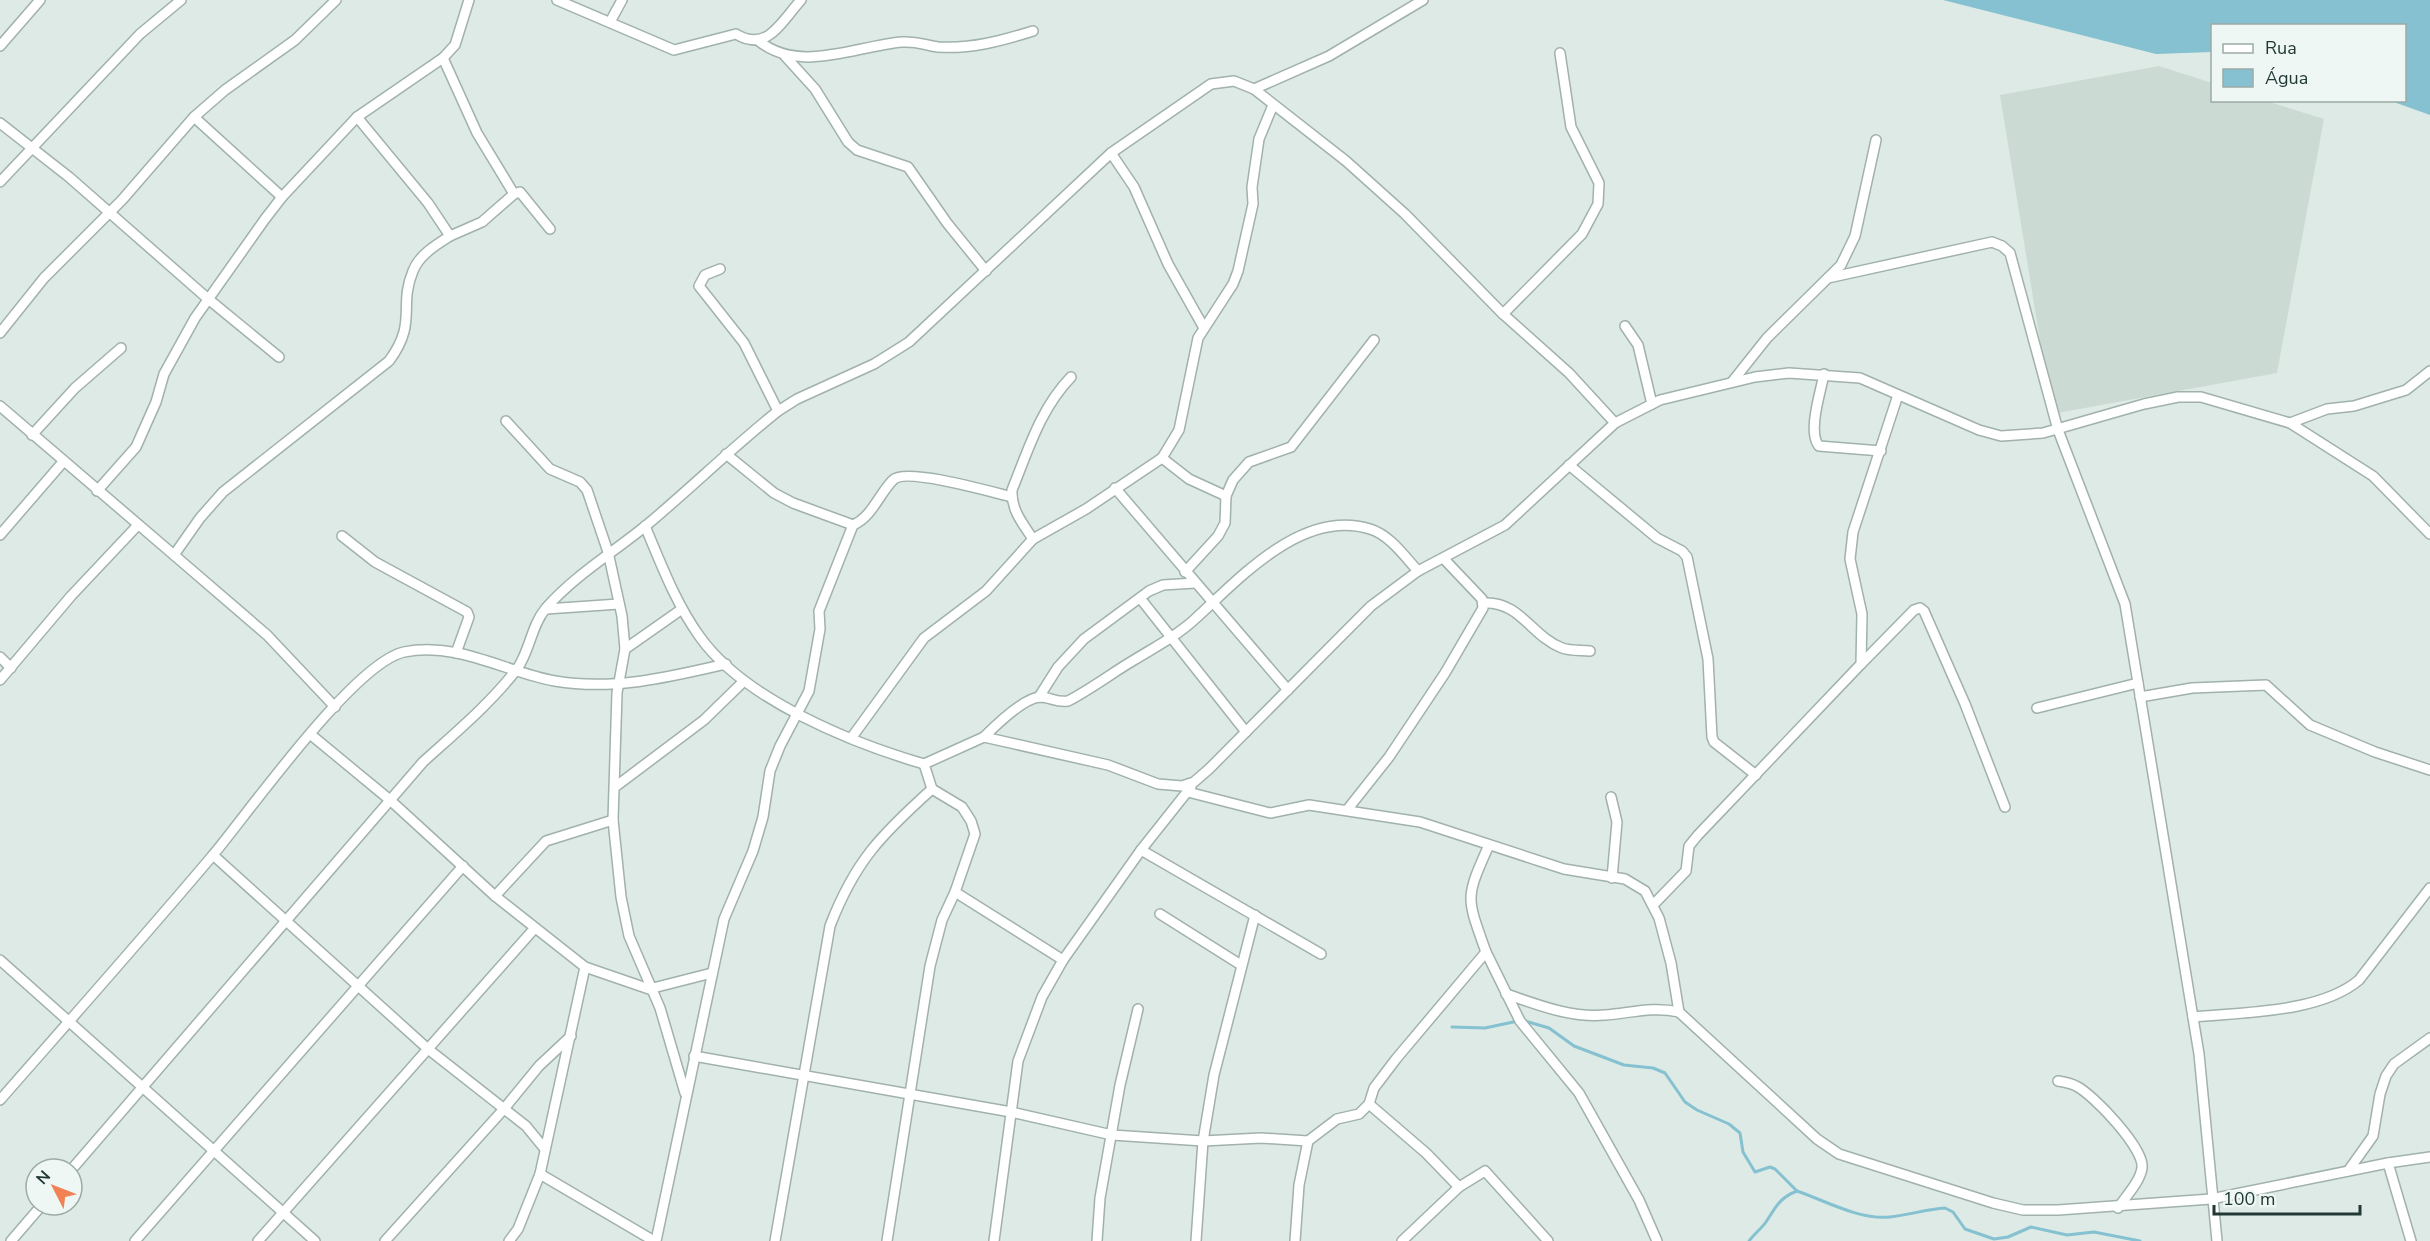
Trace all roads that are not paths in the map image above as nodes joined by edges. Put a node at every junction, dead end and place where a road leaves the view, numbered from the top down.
1 (40, 0) edge
2 (182, 0) edge
3 (336, 0) edge
4 (470, 0) edge
5 (557, 0) edge
6 (622, 0) edge
7 (801, 0) edge
8 (1423, 0) edge
9 (610, 22) junction
10 (1033, 30) dead end
11 (759, 41) junction
12 (0, 46) edge
13 (1560, 53) dead end
14 (785, 56) junction
15 (443, 58) junction
16 (1254, 89) junction
17 (1273, 105) junction
18 (194, 117) junction
19 (357, 117) junction
20 (0, 123) edge
21 (1876, 140) dead end
22 (32, 148) junction
23 (1112, 153) junction
24 (0, 182) edge
25 (514, 194) junction
26 (282, 197) junction
27 (109, 212) junction
28 (550, 229) dead end
29 (450, 236) junction
30 (720, 269) dead end
31 (986, 271) junction
32 (1828, 278) junction
33 (207, 298) junction
34 (1503, 314) junction
35 (1625, 326) dead end
36 (1204, 328) junction
37 (0, 333) edge
38 (1374, 340) dead end
39 (121, 348) dead end
40 (279, 357) dead end
41 (2430, 371) edge
42 (1824, 374) junction
43 (1071, 377) dead end
44 (1732, 382) junction
45 (1898, 395) junction
46 (1652, 404) junction
47 (0, 406) edge
48 (778, 411) junction
49 (506, 421) dead end
50 (1615, 423) junction
51 (2290, 423) junction
52 (2058, 430) junction
53 (32, 435) junction
54 (1881, 451) junction
55 (726, 454) junction
56 (1162, 458) junction
57 (63, 462) junction
58 (1569, 465) junction
59 (1115, 488) junction
60 (97, 490) junction
61 (1226, 496) junction
62 (1011, 497) junction
63 (138, 525) junction
64 (853, 525) junction
65 (645, 526) junction
66 (2430, 534) edge
67 (0, 535) edge
68 (342, 536) dead end
69 (1033, 539) junction
70 (608, 552) junction
71 (174, 555) junction
72 (1444, 559) junction
73 (1418, 571) junction
74 (1185, 572) junction
75 (1195, 583) junction
76 (1140, 598) junction
77 (1211, 601) junction
78 (1484, 603) junction
79 (619, 604) junction
80 (546, 609) junction
81 (682, 609) junction
82 (1171, 638) junction
83 (626, 649) junction
84 (1590, 651) dead end
85 (456, 653) junction
86 (0, 657) edge
87 (726, 664) junction
88 (1861, 664) junction
89 (11, 668) junction
90 (516, 670) junction
91 (0, 680) edge
92 (744, 681) junction
93 (2138, 683) junction
94 (619, 685) junction
95 (1288, 690) junction
96 (1039, 697) junction
97 (2140, 697) junction
98 (335, 708) junction
99 (2037, 708) dead end
100 (797, 714) junction
101 (1246, 732) junction
102 (310, 734) junction
103 (852, 737) junction
104 (984, 737) junction
105 (924, 764) junction
106 (2430, 770) edge
107 (1755, 775) junction
108 (1194, 782) junction
109 (615, 787) junction
110 (932, 789) junction
111 (1188, 792) junction
112 (1611, 797) dead end
113 (390, 800) junction
114 (2005, 807) dead end
115 (1347, 810) junction
116 (613, 820) junction
117 (1489, 845) junction
118 (1141, 850) junction
119 (213, 855) junction
120 (463, 866) junction
121 (1612, 878) junction
122 (2430, 888) edge
123 (956, 892) junction
124 (495, 896) junction
125 (1653, 905) junction
126 (1160, 914) dead end
127 (1255, 915) junction
128 (286, 922) junction
129 (534, 929) junction
130 (1486, 952) junction
131 (1321, 954) dead end
132 (0, 960) edge
133 (1063, 960) junction
134 (1241, 965) junction
135 (585, 967) junction
136 (712, 973) junction
137 (359, 988) junction
138 (649, 988) junction
139 (1506, 994) junction
140 (1138, 1009) dead end
141 (1679, 1012) junction
142 (2193, 1017) junction
143 (69, 1021) junction
144 (571, 1036) junction
145 (2430, 1038) edge
146 (428, 1049) junction
147 (694, 1056) junction
148 (803, 1076) junction
149 (2058, 1081) dead end
150 (142, 1086) junction
151 (909, 1094) junction
152 (686, 1095) junction
153 (0, 1100) edge
154 (1369, 1104) junction
155 (503, 1110) junction
156 (1011, 1112) junction
157 (1112, 1135) junction
158 (1203, 1141) junction
159 (1308, 1141) junction
160 (544, 1148) junction
161 (213, 1151) junction
162 (82, 1157) edge
163 (2430, 1157) edge
164 (2388, 1163) junction
165 (2348, 1171) junction
166 (540, 1174) junction
167 (1460, 1187) junction
168 (2211, 1199) junction
169 (2118, 1208) junction
170 (283, 1211) junction
171 (32, 1217) edge
172 (11, 1241) edge
173 (135, 1241) edge
174 (258, 1241) edge
175 (315, 1241) edge
176 (385, 1241) edge
177 (509, 1241) edge
178 (655, 1241) edge
179 (775, 1241) edge
180 (887, 1241) edge
181 (993, 1241) edge
182 (1098, 1241) edge
183 (1196, 1241) edge
184 (1295, 1241) edge
185 (1402, 1241) edge
186 (1548, 1241) edge
187 (1657, 1241) edge
188 (2217, 1241) edge
189 (2410, 1241) edge

1 - 12 street
2 - 22 street
3 - 18 street
4 - 15 street
5 - 9 street
6 - 9 street
7 - 11 street
8 - 16 street
9 - 11 street
10 - 14 street
11 - 14 street
13 - 34 street
14 - 31 street
15 - 19 street
15 - 25 street
16 - 17 street
16 - 23 street
17 - 34 street
17 - 36 street
18 - 26 street
18 - 27 street
19 - 26 street
19 - 29 street
20 - 22 street
21 - 32 street
22 - 24 street
22 - 27 street
23 - 31 street
23 - 36 street
25 - 28 street
25 - 29 street
26 - 33 street
27 - 33 street
27 - 37 street
29 - 71 street
30 - 48 street
31 - 48 street
32 - 44 street
32 - 52 street
33 - 40 street
33 - 60 street
34 - 50 street
35 - 46 street
36 - 56 street
38 - 61 street
39 - 53 street
41 - 51 street
42 - 44 street
42 - 45 street
42 - 54 street
43 - 62 street
44 - 46 street
45 - 52 street
45 - 54 street
46 - 50 street
47 - 53 street
48 - 55 street
49 - 70 street
50 - 58 street
51 - 52 street
51 - 66 street
52 - 93 street
53 - 57 street
54 - 88 street
55 - 64 street
55 - 65 street
56 - 59 street
56 - 61 street
57 - 60 street
57 - 67 street
58 - 72 street
58 - 107 street
59 - 69 street
59 - 74 street
60 - 63 street
61 - 74 street
62 - 64 street
62 - 69 street
63 - 71 street
63 - 89 street
64 - 100 street
65 - 70 street
65 - 81 street
68 - 85 street
69 - 103 street
70 - 79 street
70 - 80 street
71 - 98 street
72 - 73 street
72 - 78 street
73 - 77 street
73 - 95 street
74 - 75 street
75 - 76 street
75 - 77 street
76 - 82 street
76 - 96 street
77 - 82 street
77 - 95 street
78 - 84 street
78 - 115 street
79 - 80 street
79 - 83 street
80 - 90 street
81 - 83 street
81 - 87 street
82 - 96 street
82 - 101 street
83 - 94 street
85 - 90 street
85 - 98 street
86 - 89 street
87 - 92 street
87 - 94 street
88 - 107 street
88 - 114 street
89 - 91 street
90 - 94 street
90 - 113 street
92 - 100 street
92 - 109 street
93 - 97 street
93 - 99 street
94 - 109 street
95 - 101 street
96 - 104 street
97 - 106 street
97 - 142 street
98 - 102 street
100 - 103 street
100 - 136 street
101 - 108 street
102 - 113 street
102 - 119 street
103 - 105 street
104 - 105 street
104 - 108 street
105 - 110 street
107 - 125 street
108 - 111 street
109 - 116 street
110 - 123 street
110 - 148 street
111 - 115 street
111 - 118 street
112 - 121 street
113 - 120 street
113 - 128 street
115 - 117 street
116 - 124 street
116 - 138 street
117 - 121 street
117 - 130 street
118 - 127 street
118 - 133 street
119 - 128 street
119 - 143 street
120 - 124 street
120 - 137 street
121 - 125 street
122 - 142 street
123 - 133 street
123 - 151 street
124 - 129 street
125 - 141 street
126 - 134 street
127 - 131 street
127 - 134 street
128 - 137 street
128 - 150 street
129 - 135 street
129 - 146 street
130 - 139 street
130 - 154 street
132 - 143 street
133 - 156 street
134 - 158 street
135 - 138 street
135 - 144 street
136 - 138 street
136 - 147 street
137 - 146 street
137 - 161 street
138 - 152 street
139 - 141 street
139 - 187 street
140 - 157 street
141 - 169 street
142 - 168 street
143 - 150 street
143 - 153 street
144 - 155 street
144 - 160 street
145 - 165 street
146 - 155 street
146 - 170 street
147 - 148 street
147 - 152 street
148 - 151 street
148 - 179 street
149 - 169 street
150 - 161 street
150 - 162 street
151 - 156 street
151 - 180 street
152 - 178 street
154 - 159 street
154 - 167 street
155 - 160 street
155 - 176 street
156 - 157 street
156 - 181 street
157 - 158 street
157 - 182 street
158 - 159 street
158 - 183 street
159 - 184 street
160 - 166 street
161 - 170 street
161 - 173 street
163 - 164 street
164 - 165 street
164 - 189 street
165 - 168 street
166 - 177 street
166 - 178 street
167 - 185 street
167 - 186 street
168 - 169 street
168 - 188 street
170 - 174 street
170 - 175 street
171 - 172 street

